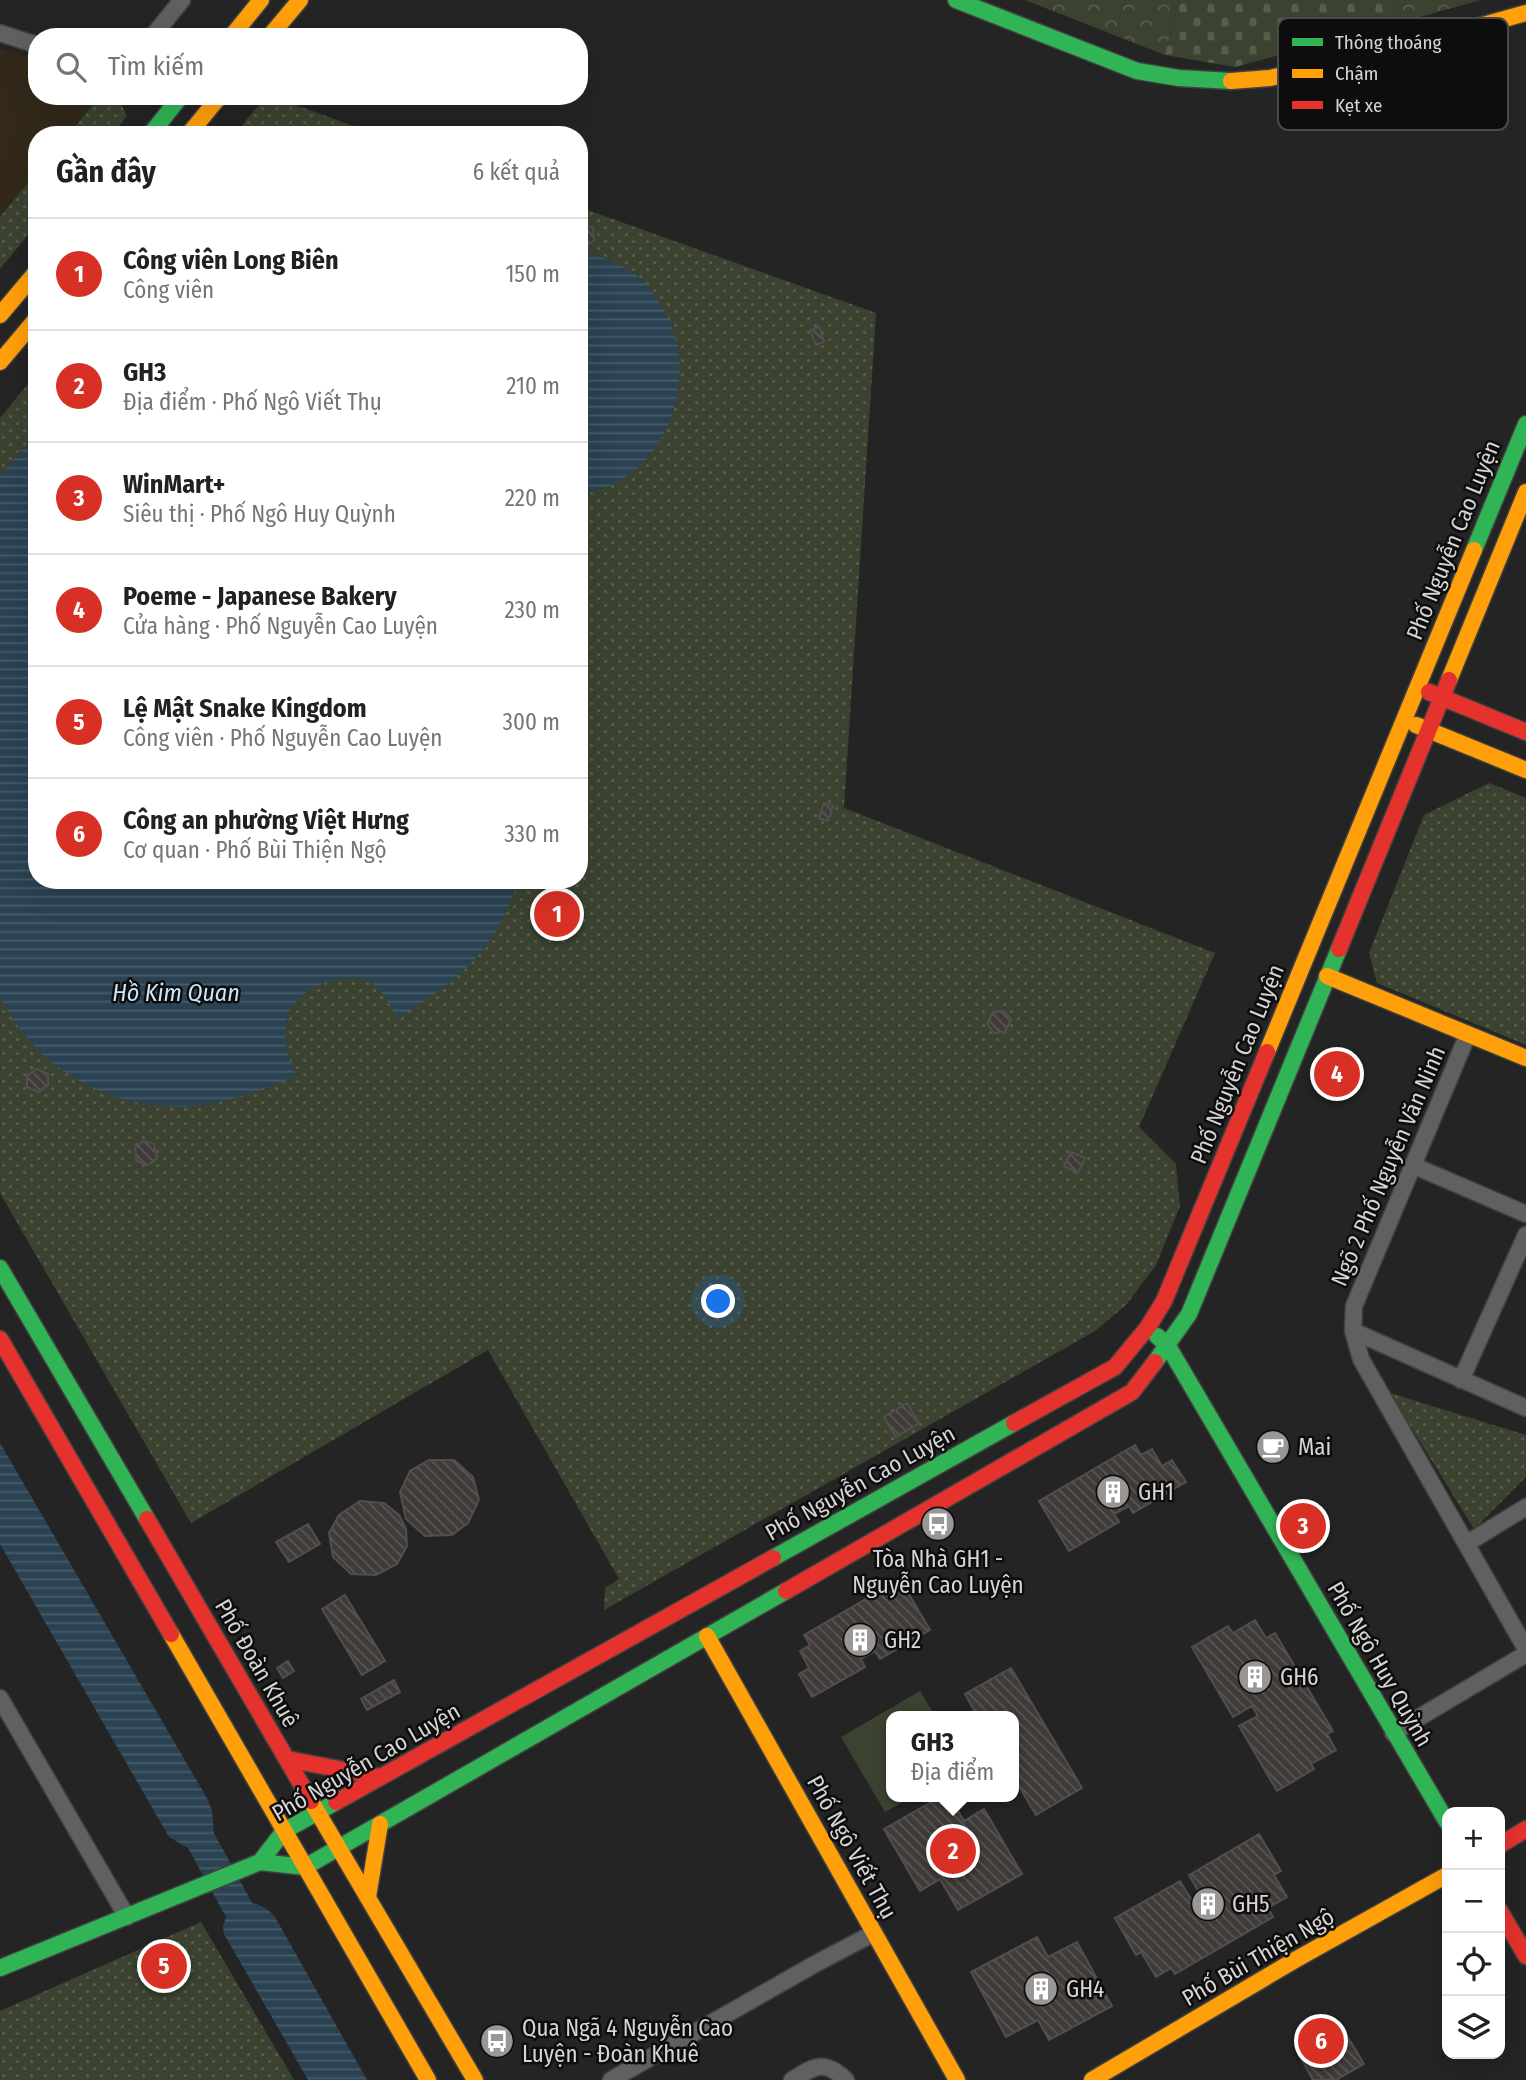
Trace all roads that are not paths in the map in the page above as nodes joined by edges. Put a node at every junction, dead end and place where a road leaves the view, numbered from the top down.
1 (182, 0) edge
2 (261, 0) edge
3 (300, 0) edge
4 (956, 0) edge
5 (1526, 13) edge
6 (1508, 18) edge
7 (159, 28) edge
8 (238, 28) edge
9 (277, 28) edge
10 (0, 33) edge
11 (28, 42) edge
12 (1278, 76) edge
13 (174, 105) edge
14 (213, 105) edge
15 (157, 126) edge
16 (195, 126) edge
17 (28, 282) edge
18 (0, 315) edge
19 (28, 329) edge
20 (0, 362) edge
21 (1526, 424) edge
22 (1526, 492) edge
23 (1417, 687) junction
24 (1442, 697) junction
25 (1404, 719) junction
26 (1429, 730) junction
27 (1526, 732) edge
28 (1526, 770) edge
29 (1328, 976) junction
30 (1468, 1034) junction
31 (1526, 1058) edge
32 (1412, 1165) junction
33 (1526, 1214) edge
34 (1526, 1235) edge
35 (0, 1268) edge
36 (1148, 1326) junction
37 (1353, 1331) junction
38 (0, 1339) edge
39 (1168, 1346) junction
40 (1461, 1380) junction
41 (1526, 1408) edge
42 (1526, 1507) edge
43 (1466, 1544) junction
44 (707, 1636) junction
45 (1526, 1652) edge
46 (0, 1698) edge
47 (1393, 1733) junction
48 (287, 1759) junction
49 (380, 1777) junction
50 (318, 1812) junction
51 (1442, 1814) edge
52 (380, 1824) junction
53 (1526, 1829) edge
54 (284, 1831) junction
55 (1505, 1842) edge
56 (339, 1848) junction
57 (257, 1864) junction
58 (305, 1867) junction
59 (1442, 1878) edge
60 (368, 1897) junction
61 (127, 1917) junction
62 (1505, 1920) edge
63 (874, 1933) junction
64 (1526, 1956) edge
65 (1, 1965) edge
66 (428, 2080) edge
67 (475, 2080) edge
68 (611, 2080) edge
69 (792, 2080) edge
70 (846, 2080) edge
71 (957, 2080) edge
72 (1093, 2080) edge

1 - 7 street
2 - 8 street
3 - 9 street
4 - 12 street
5 - 6 street
10 - 11 street
13 - 15 street
14 - 16 street
17 - 18 street
19 - 20 street
21 - 23 street, Phố Nguyễn Cao Luyện
22 - 24 street
23 - 24 street
23 - 25 street, Phố Nguyễn Cao Luyện
24 - 26 street
24 - 27 street
25 - 26 street
25 - 36 street, Phố Nguyễn Cao Luyện
26 - 28 street
26 - 29 street
29 - 30 street
29 - 39 street
30 - 31 street
30 - 32 street, Ngõ 2 Phố Nguyễn Văn Ninh
32 - 33 street
32 - 37 street, Ngõ 2 Phố Nguyễn Văn Ninh
34 - 40 street
35 - 48 street, Phố Đoàn Khuê
36 - 39 street, Phố Ngô Huy Quỳnh
36 - 49 street, Phố Nguyễn Cao Luyện
37 - 40 street
37 - 43 street, Ngõ 2 Phố Nguyễn Văn Ninh
38 - 54 street
39 - 44 street
39 - 47 street, Phố Ngô Huy Quỳnh
40 - 41 street
42 - 43 street
43 - 45 street, Ngõ 2 Phố Nguyễn Văn Ninh
44 - 52 street
44 - 63 street, Phố Ngô Viết Thụ
45 - 47 street
46 - 61 street
47 - 51 street, Phố Ngô Huy Quỳnh
48 - 49 street
48 - 50 street, Phố Đoàn Khuê
49 - 50 street, Phố Nguyễn Cao Luyện
50 - 54 street, Phố Nguyễn Cao Luyện
50 - 56 street, Phố Đoàn Khuê
52 - 56 street
52 - 60 street
53 - 55 street
54 - 57 street, Phố Nguyễn Cao Luyện
54 - 58 street
56 - 58 street
56 - 60 street, Phố Đoàn Khuê
57 - 58 street
57 - 61 street
58 - 66 street
59 - 72 street, Phố Bùi Thiện Ngộ
60 - 67 street, Phố Đoàn Khuê
61 - 65 street
62 - 64 street
63 - 68 street
63 - 71 street, Phố Ngô Viết Thụ
69 - 70 street

